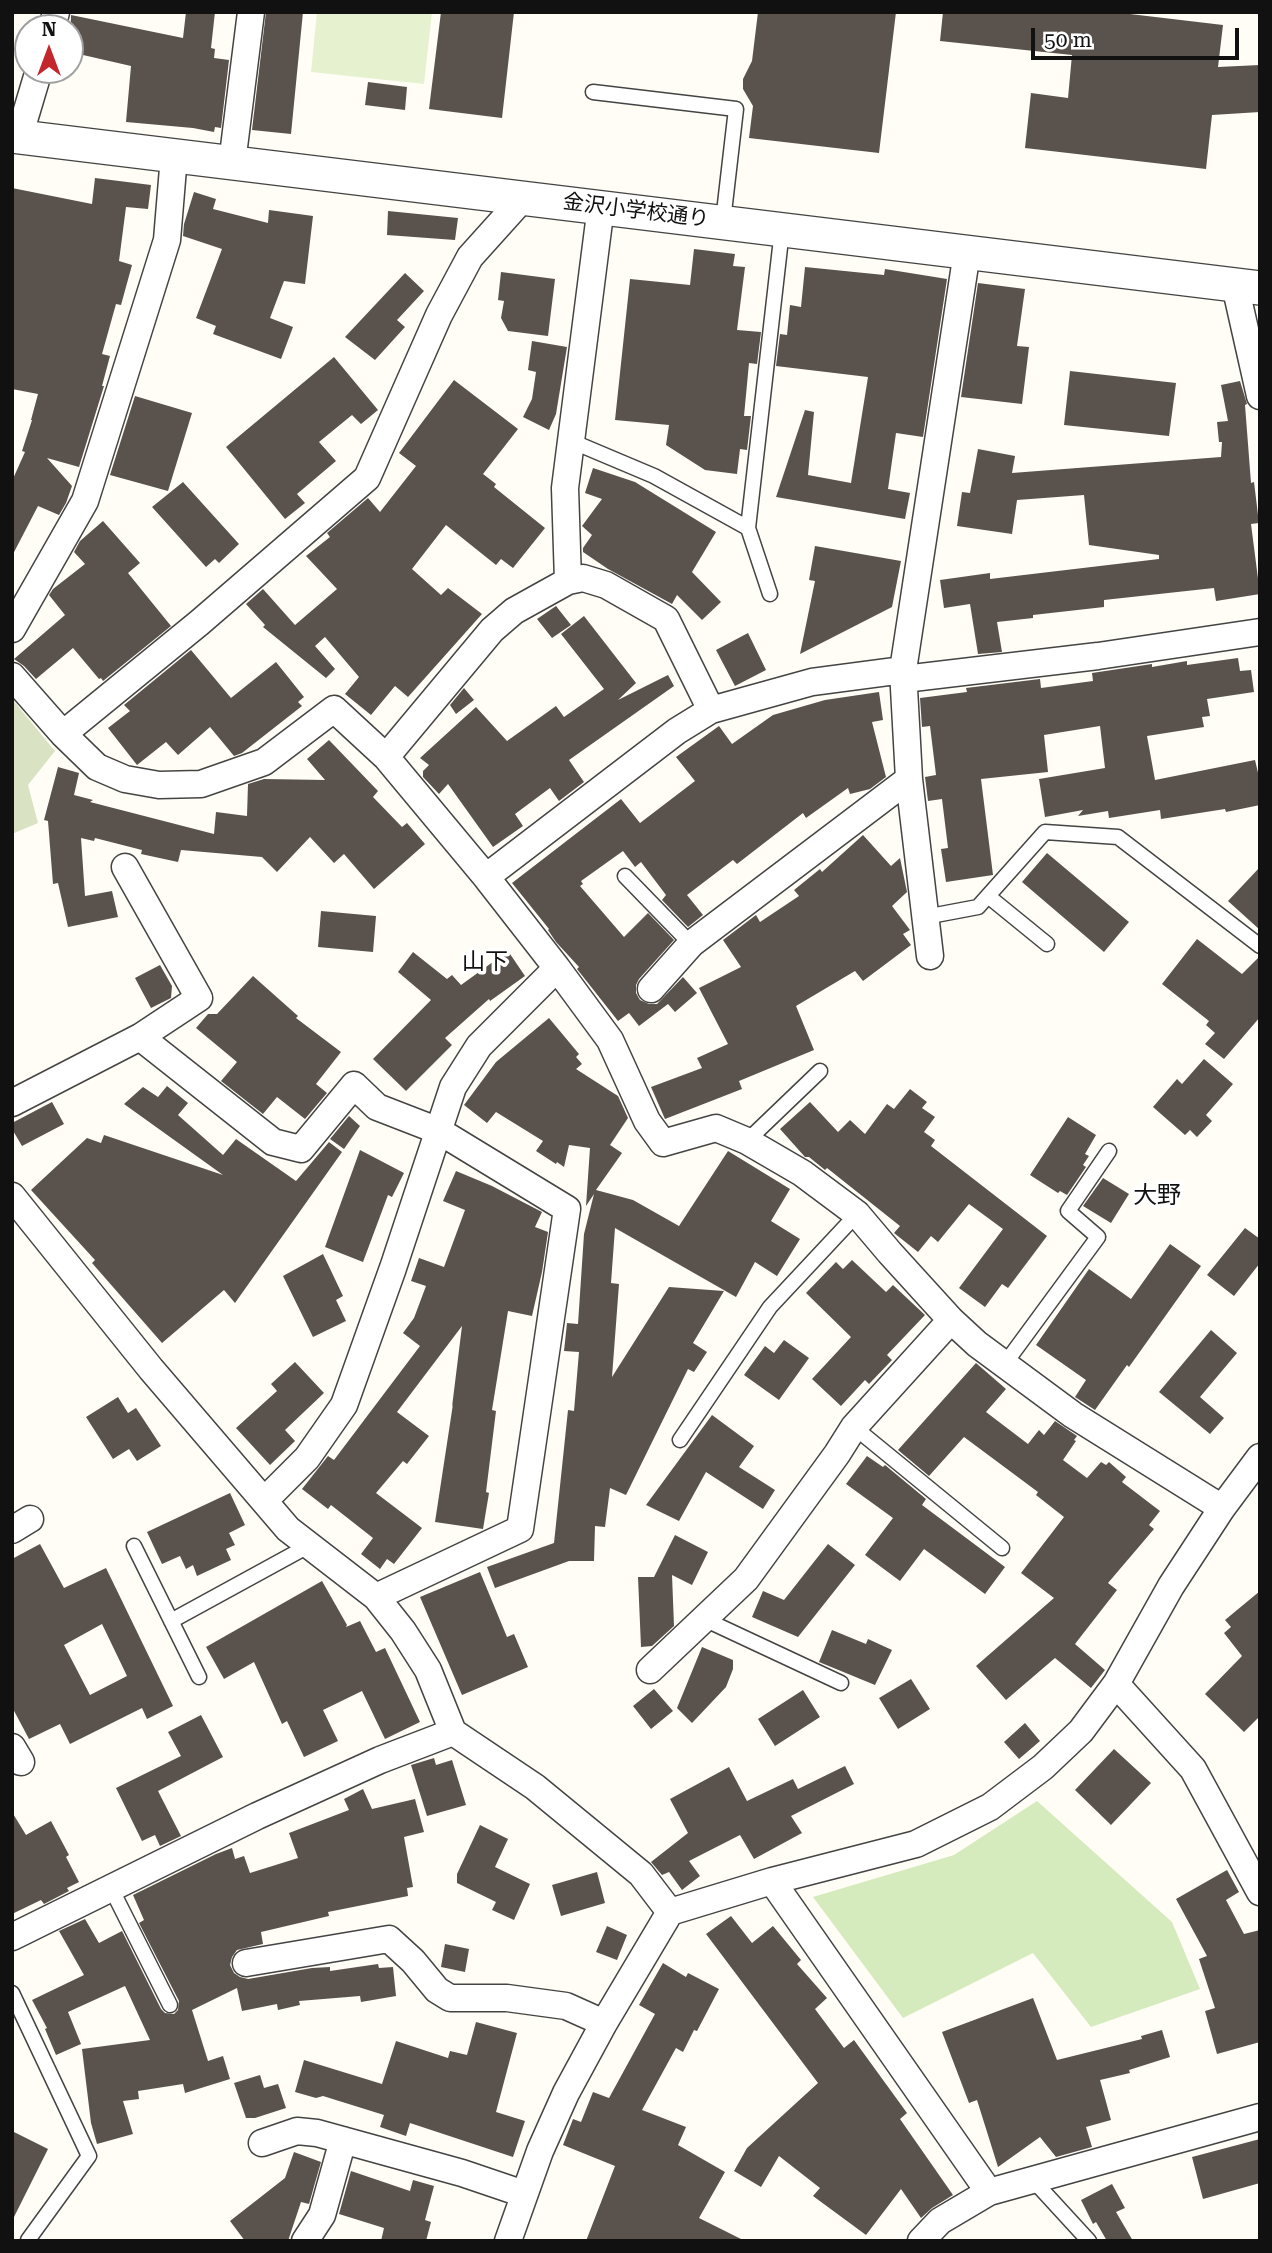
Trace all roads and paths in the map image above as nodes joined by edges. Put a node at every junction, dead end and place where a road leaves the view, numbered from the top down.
1 (251, 12) edge
2 (34, 84) edge
3 (593, 92) dead end
4 (16, 136) edge
5 (174, 156) junction
6 (232, 163) junction
7 (524, 197) junction
8 (601, 206) junction
9 (723, 221) junction
10 (782, 229) junction
11 (967, 251) junction
12 (1248, 287) edge
13 (1260, 396) edge
14 (571, 441) junction
15 (748, 528) junction
16 (568, 581) junction
17 (770, 594) dead end
18 (12, 629) edge
19 (1260, 632) edge
20 (904, 675) junction
21 (12, 676) edge
22 (711, 710) junction
23 (63, 734) junction
24 (386, 757) junction
25 (909, 779) junction
26 (125, 867) dead end
27 (625, 876) dead end
28 (486, 877) junction
29 (988, 896) junction
30 (925, 917) junction
31 (691, 944) junction
32 (1047, 944) dead end
33 (1260, 946) edge
34 (930, 956) dead end
35 (557, 968) junction
36 (651, 989) dead end
37 (140, 1037) junction
38 (820, 1070) dead end
39 (12, 1103) edge
40 (439, 1131) junction
41 (747, 1141) junction
42 (1109, 1151) dead end
43 (12, 1196) edge
44 (857, 1214) junction
45 (951, 1320) junction
46 (1004, 1365) junction
47 (854, 1427) junction
48 (680, 1440) dead end
49 (1260, 1457) edge
50 (264, 1501) junction
51 (1222, 1508) junction
52 (310, 1545) junction
53 (134, 1546) dead end
54 (1002, 1548) dead end
55 (376, 1597) junction
56 (704, 1619) junction
57 (171, 1621) junction
58 (650, 1670) dead end
59 (198, 1677) dead end
60 (841, 1683) dead end
61 (1116, 1684) junction
62 (453, 1732) junction
63 (772, 1881) junction
64 (111, 1888) junction
65 (1260, 1892) edge
66 (670, 1912) junction
67 (12, 1937) edge
68 (246, 1963) dead end
69 (12, 1993) edge
70 (170, 2006) dead end
71 (604, 2023) junction
72 (1260, 2117) edge
73 (343, 2140) junction
74 (262, 2143) dead end
75 (1032, 2180) junction
76 (989, 2192) junction
77 (524, 2194) junction
78 (28, 2240) edge
79 (305, 2241) edge
80 (508, 2241) edge
81 (921, 2241) edge
82 (1089, 2241) edge

1 - 6 street
2 - 4 street
3 - 9 lane
4 - 5 street, 金沢小学校通り
5 - 6 street, 金沢小学校通り
5 - 18 street
6 - 7 street, 金沢小学校通り
7 - 8 street, 金沢小学校通り
7 - 23 street
8 - 9 street, 金沢小学校通り
8 - 14 street
9 - 10 street, 金沢小学校通り
10 - 11 street, 金沢小学校通り
10 - 15 lane
11 - 12 street, 金沢小学校通り
11 - 20 street
12 - 13 street
14 - 15 lane
14 - 16 street
15 - 17 lane
16 - 22 street
16 - 24 street
19 - 20 street
20 - 22 street
20 - 25 street
21 - 23 street
22 - 28 street
23 - 24 street
24 - 28 street
25 - 30 street
25 - 31 street
26 - 37 street
27 - 31 lane
28 - 35 street
29 - 30 lane
29 - 32 lane
29 - 33 lane
30 - 34 street
31 - 36 street
35 - 40 street
35 - 41 street
37 - 39 street
37 - 40 street
38 - 41 lane
40 - 50 street
40 - 55 street
41 - 44 street
42 - 46 lane
43 - 50 street
44 - 45 street
44 - 48 lane
45 - 46 street
45 - 47 street
46 - 51 street
47 - 54 lane
47 - 56 street
49 - 51 street
50 - 52 street
51 - 61 street
52 - 55 street
52 - 57 lane
53 - 57 lane
55 - 62 street
56 - 58 street
56 - 60 lane
57 - 59 lane
61 - 63 street
61 - 65 street
62 - 64 street
62 - 66 street
63 - 66 street
63 - 76 street
64 - 67 street
64 - 70 lane
66 - 71 street
68 - 71 street
69 - 78 lane
71 - 77 street
72 - 75 street
73 - 74 street
73 - 77 street
73 - 79 street
75 - 76 street
75 - 82 lane
76 - 81 street
77 - 80 street

